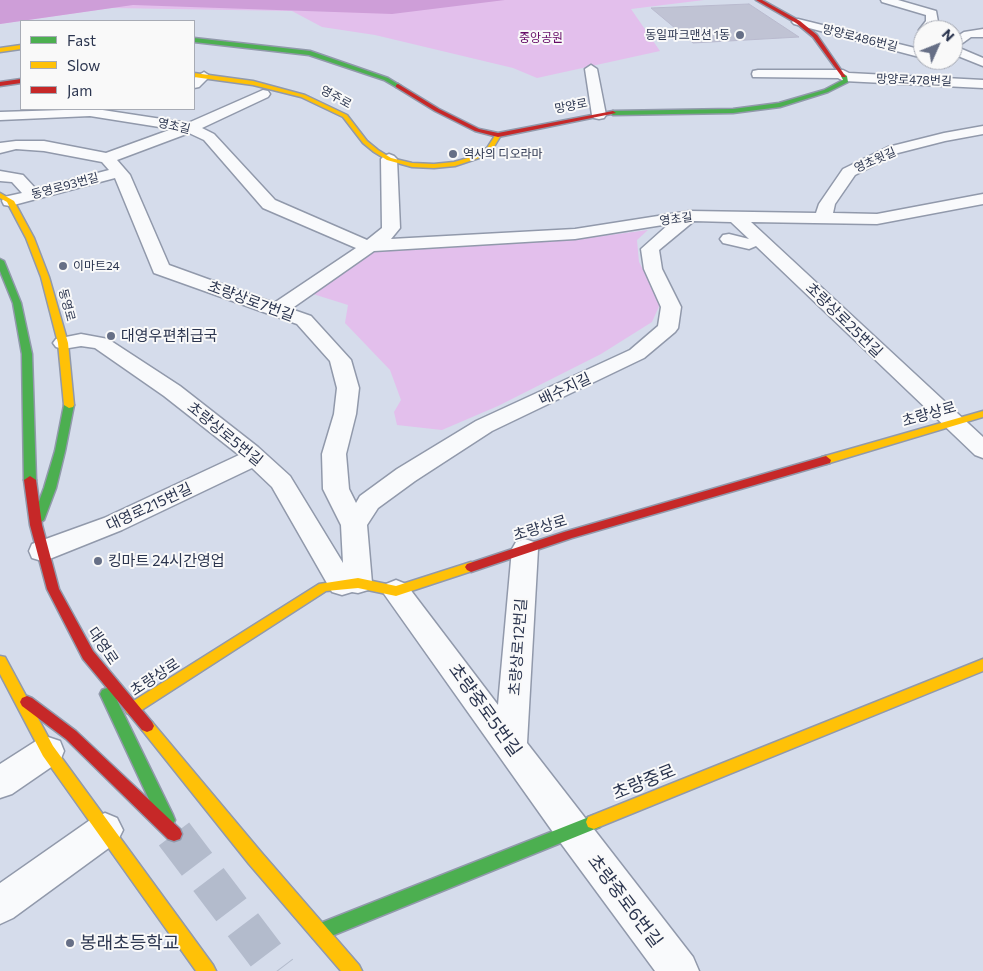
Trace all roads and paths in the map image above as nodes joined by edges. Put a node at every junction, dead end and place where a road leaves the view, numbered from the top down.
1 (758, 0) edge
2 (886, 0) edge
3 (932, 20) edge
4 (798, 22) junction
5 (838, 33) junction
6 (983, 33) edge
7 (983, 37) edge
8 (963, 39) edge
9 (195, 40) edge
10 (820, 42) junction
11 (963, 43) edge
12 (20, 47) edge
13 (963, 49) edge
14 (0, 50) edge
15 (913, 52) edge
16 (963, 59) edge
17 (983, 62) edge
18 (591, 69) dead end
19 (758, 74) dead end
20 (843, 76) junction
21 (197, 79) edge
22 (20, 81) edge
23 (0, 84) edge
24 (983, 84) edge
25 (263, 94) dead end
26 (91, 110) edge
27 (162, 110) edge
28 (599, 115) junction
29 (0, 116) edge
30 (148, 120) junction
31 (190, 128) junction
32 (983, 130) edge
33 (498, 135) junction
34 (44, 146) junction
35 (0, 148) edge
36 (390, 159) junction
37 (114, 165) junction
38 (0, 176) edge
39 (33, 195) junction
40 (5, 198) edge
41 (983, 199) edge
42 (690, 216) junction
43 (736, 218) junction
44 (823, 218) junction
45 (729, 239) dead end
46 (748, 244) dead end
47 (369, 246) junction
48 (0, 261) edge
49 (276, 310) junction
50 (63, 344) junction
51 (983, 414) edge
52 (952, 423) junction
53 (63, 434) junction
54 (29, 448) junction
55 (983, 450) edge
56 (255, 457) junction
57 (36, 525) junction
58 (354, 525) junction
59 (525, 548) junction
60 (42, 551) junction
61 (350, 584) junction
62 (396, 591) junction
63 (88, 655) junction
64 (0, 660) edge
65 (983, 665) edge
66 (7, 696) dead end
67 (20, 696) junction
68 (132, 709) junction
69 (511, 745) junction
70 (48, 751) junction
71 (0, 783) edge
72 (106, 830) junction
73 (572, 830) junction
74 (0, 905) edge
75 (319, 932) junction
76 (208, 971) edge
77 (353, 971) edge
78 (679, 971) edge

1 - 4 main road
2 - 3 street
4 - 5 street, 망양로486번길
4 - 10 main road
5 - 10 street
5 - 15 street, 망양로486번길
6 - 8 street
7 - 11 street
9 - 33 main road, 망양로
10 - 20 main road
12 - 14 main road
13 - 17 street
16 - 17 street
18 - 28 street
19 - 20 street, 망양로478번길
20 - 24 street, 망양로478번길
20 - 28 main road, 망양로
21 - 36 main road, 영주로
22 - 23 main road
25 - 31 street, 동영로93번길
26 - 29 street, 영초길
26 - 30 street, 영초길
26 - 34 street
27 - 30 street
28 - 33 main road, 망양로
30 - 31 street, 영초길
31 - 37 street, 동영로93번길
31 - 47 street, 영초길
32 - 44 street, 영초윗길
33 - 36 main road, 영주로
34 - 35 street
34 - 37 street
36 - 47 street
37 - 39 street, 동영로93번길
37 - 49 street, 초량상로7번길
38 - 39 street
39 - 40 street, 동영로93번길
40 - 50 main road, 동영로
41 - 44 street, 영초길
42 - 43 street, 영초길
42 - 47 street, 영초길
42 - 58 street, 배수지길
43 - 44 street, 영초길
43 - 52 street, 초량상로25번길
45 - 46 street
47 - 49 street
48 - 54 main road, 대영로
49 - 58 street, 초량상로7번길
50 - 53 main road, 동영로
50 - 56 street, 초량상로5번길
51 - 52 main road, 초량상로
52 - 55 street, 초량상로25번길
52 - 59 main road, 초량상로
53 - 54 main road, 동영로
53 - 57 main road, 동영로
54 - 57 main road, 대영로
56 - 60 street, 대영로215번길
56 - 61 street, 초량상로5번길
57 - 60 main road, 대영로
58 - 61 street, 초량상로7번길
59 - 62 main road, 초량상로
59 - 69 street, 초량상로12번길
60 - 63 main road, 대영로
61 - 62 main road, 초량상로
61 - 68 main road, 초량상로
62 - 69 street, 초량중로5번길
63 - 67 main road
63 - 68 main road, 대영로
64 - 67 main road
65 - 73 main road, 초량중로
66 - 67 main road
67 - 70 main road
68 - 75 main road, 대영로
69 - 73 street, 초량중로5번길
70 - 71 street
70 - 72 main road
72 - 74 street
72 - 76 main road
73 - 75 main road, 초량중로
73 - 78 street, 초량중로6번길
75 - 77 main road, 대영로

